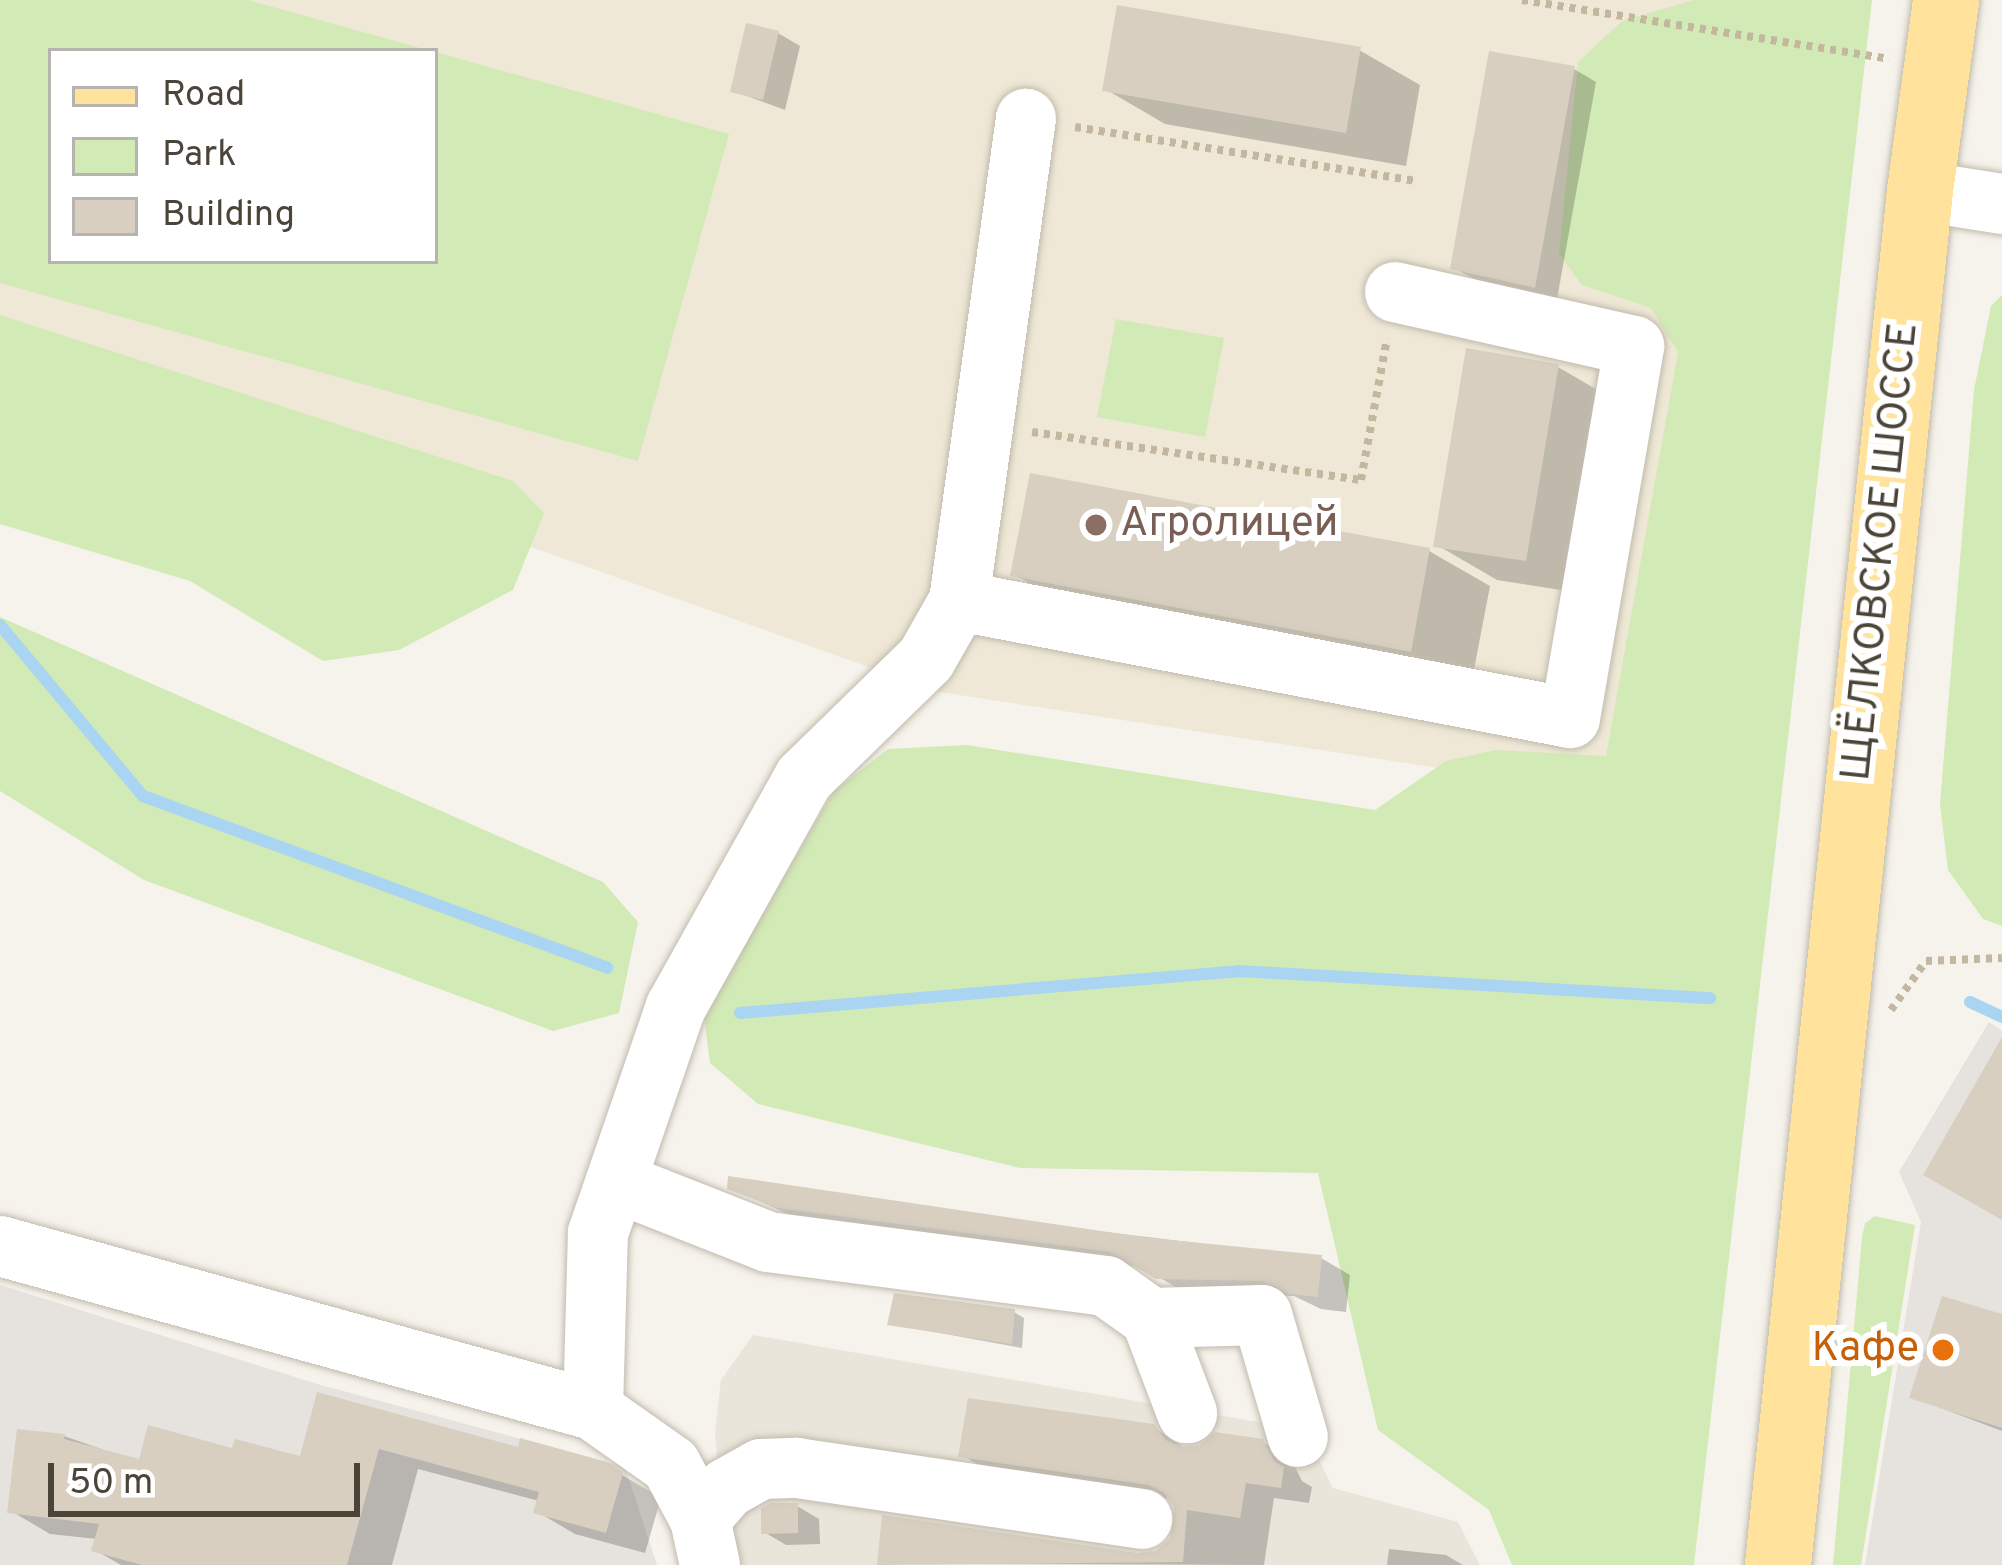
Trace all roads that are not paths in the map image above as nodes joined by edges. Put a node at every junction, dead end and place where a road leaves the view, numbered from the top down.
1 (1946, 0) edge
2 (1026, 119) road end
3 (1920, 191) junction
4 (2002, 204) edge
5 (1395, 292) road end
6 (959, 601) junction
7 (616, 1182) junction
8 (0, 1246) edge
9 (1151, 1318) junction
10 (593, 1410) junction
11 (1187, 1413) dead end
12 (1298, 1437) dead end
13 (1142, 1519) dead end
14 (705, 1542) edge
15 (1778, 1565) edge

1 - 3 main road, ЩЁЛКОВСКОЕ ШОССЕ
2 - 6 street
3 - 4 street
3 - 15 main road, ЩЁЛКОВСКОЕ ШОССЕ
5 - 6 street
6 - 7 street
7 - 9 street
7 - 10 street
8 - 10 street
9 - 11 street
9 - 12 street
10 - 14 street
13 - 14 street

